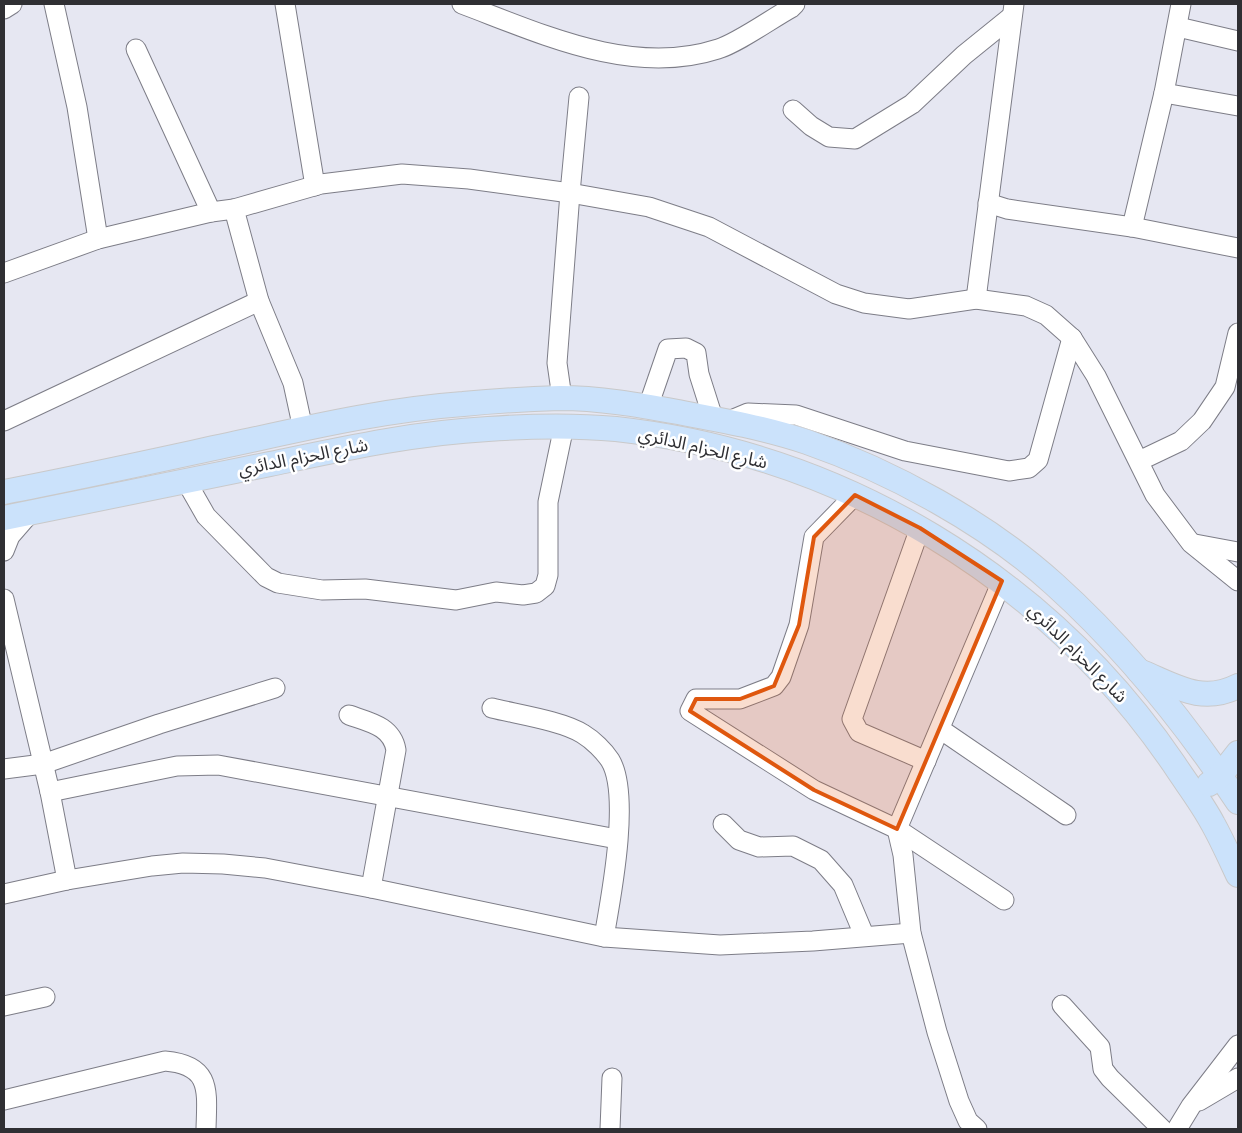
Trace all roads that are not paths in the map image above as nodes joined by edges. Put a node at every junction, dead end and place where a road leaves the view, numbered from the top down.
1 (12, 4) edge
2 (54, 4) edge
3 (285, 4) edge
4 (462, 4) edge
5 (1182, 4) edge
6 (790, 5) edge
7 (4, 9) edge
8 (1012, 10) edge
9 (1178, 27) junction
10 (1238, 41) edge
11 (136, 49) dead end
12 (1164, 93) junction
13 (579, 97) dead end
14 (1238, 106) edge
15 (793, 110) dead end
16 (315, 186) junction
17 (570, 193) junction
18 (988, 203) junction
19 (234, 209) junction
20 (210, 212) junction
21 (1132, 227) junction
22 (98, 239) junction
23 (1238, 248) edge
24 (4, 273) edge
25 (976, 299) junction
26 (260, 301) junction
27 (1238, 333) edge
28 (1072, 338) junction
29 (562, 398) junction
30 (648, 407) junction
31 (721, 420) junction
32 (4, 421) edge
33 (564, 426) junction
34 (303, 429) junction
35 (1139, 461) junction
36 (186, 481) junction
37 (4, 492) edge
38 (855, 495) junction
39 (30, 513) junction
40 (4, 518) edge
41 (920, 528) junction
42 (1191, 543) junction
43 (4, 550) edge
44 (1238, 552) edge
45 (1002, 581) junction
46 (1238, 581) edge
47 (4, 599) edge
48 (1136, 670) junction
49 (1238, 686) edge
50 (275, 688) dead end
51 (492, 708) dead end
52 (349, 715) dead end
53 (940, 729) junction
54 (1238, 753) edge
55 (926, 761) junction
56 (43, 764) junction
57 (4, 769) edge
58 (1220, 776) junction
59 (50, 792) junction
60 (1195, 795) junction
61 (388, 796) junction
62 (1238, 801) edge
63 (1066, 815) dead end
64 (1213, 823) junction
65 (723, 824) dead end
66 (897, 829) junction
67 (616, 840) junction
68 (1238, 875) edge
69 (67, 880) junction
70 (370, 888) junction
71 (4, 894) edge
72 (1004, 900) dead end
73 (911, 933) junction
74 (864, 936) junction
75 (604, 937) junction
76 (45, 997) dead end
77 (1062, 1005) dead end
78 (4, 1006) edge
79 (1238, 1045) edge
80 (612, 1078) dead end
81 (1238, 1078) edge
82 (4, 1100) edge
83 (1192, 1106) junction
84 (206, 1129) edge
85 (610, 1129) edge
86 (977, 1129) edge
87 (1162, 1129) edge
88 (1177, 1129) edge

1 - 7 street
2 - 22 street
3 - 16 street
4 - 6 street
5 - 9 street
8 - 15 street
8 - 18 street
9 - 10 street
9 - 12 street
11 - 20 street
12 - 14 street
12 - 21 street
13 - 17 street
16 - 17 street
16 - 19 street
17 - 25 street
17 - 29 street
18 - 21 street
18 - 25 street
19 - 20 street
19 - 26 street
20 - 22 street
21 - 23 street
22 - 24 street
25 - 28 street
26 - 32 street
26 - 34 street
27 - 35 street
28 - 31 street
28 - 35 street
29 - 30 main road, شارع الحزام الدائري
29 - 34 main road, شارع الحزام الدائري
30 - 31 main road, شارع الحزام الدائري
30 - 31 street
31 - 48 main road, شارع الحزام الدائري
33 - 36 main road, شارع الحزام الدائري
33 - 36 street
33 - 38 main road, شارع الحزام الدائري
34 - 37 main road, شارع الحزام الدائري
35 - 42 street
36 - 39 main road, شارع الحزام الدائري
38 - 41 main road, شارع الحزام الدائري
38 - 66 street
39 - 40 main road, شارع الحزام الدائري
39 - 43 street
41 - 45 main road, شارع الحزام الدائري
41 - 55 street
42 - 44 street
42 - 46 street
45 - 53 street
45 - 60 main road, شارع الحزام الدائري
47 - 56 street
48 - 49 main road
48 - 58 main road, شارع الحزام الدائري
50 - 56 street
51 - 67 street
52 - 61 street
53 - 55 street
53 - 63 street
54 - 58 main road
55 - 66 street
56 - 57 street
56 - 59 street
58 - 60 main road
58 - 62 main road, شارع الحزام الدائري
59 - 61 street
59 - 69 street
60 - 64 main road, شارع الحزام الدائري
61 - 67 street
61 - 70 street
62 - 64 main road
64 - 68 main road, شارع الحزام الدائري
65 - 74 street
66 - 72 street
66 - 73 street
67 - 75 street
69 - 70 street
69 - 71 street
70 - 75 street
73 - 74 street
73 - 86 street
74 - 75 street
76 - 78 street
77 - 87 street
79 - 83 street
80 - 85 street
81 - 83 street
82 - 84 street
83 - 88 street

